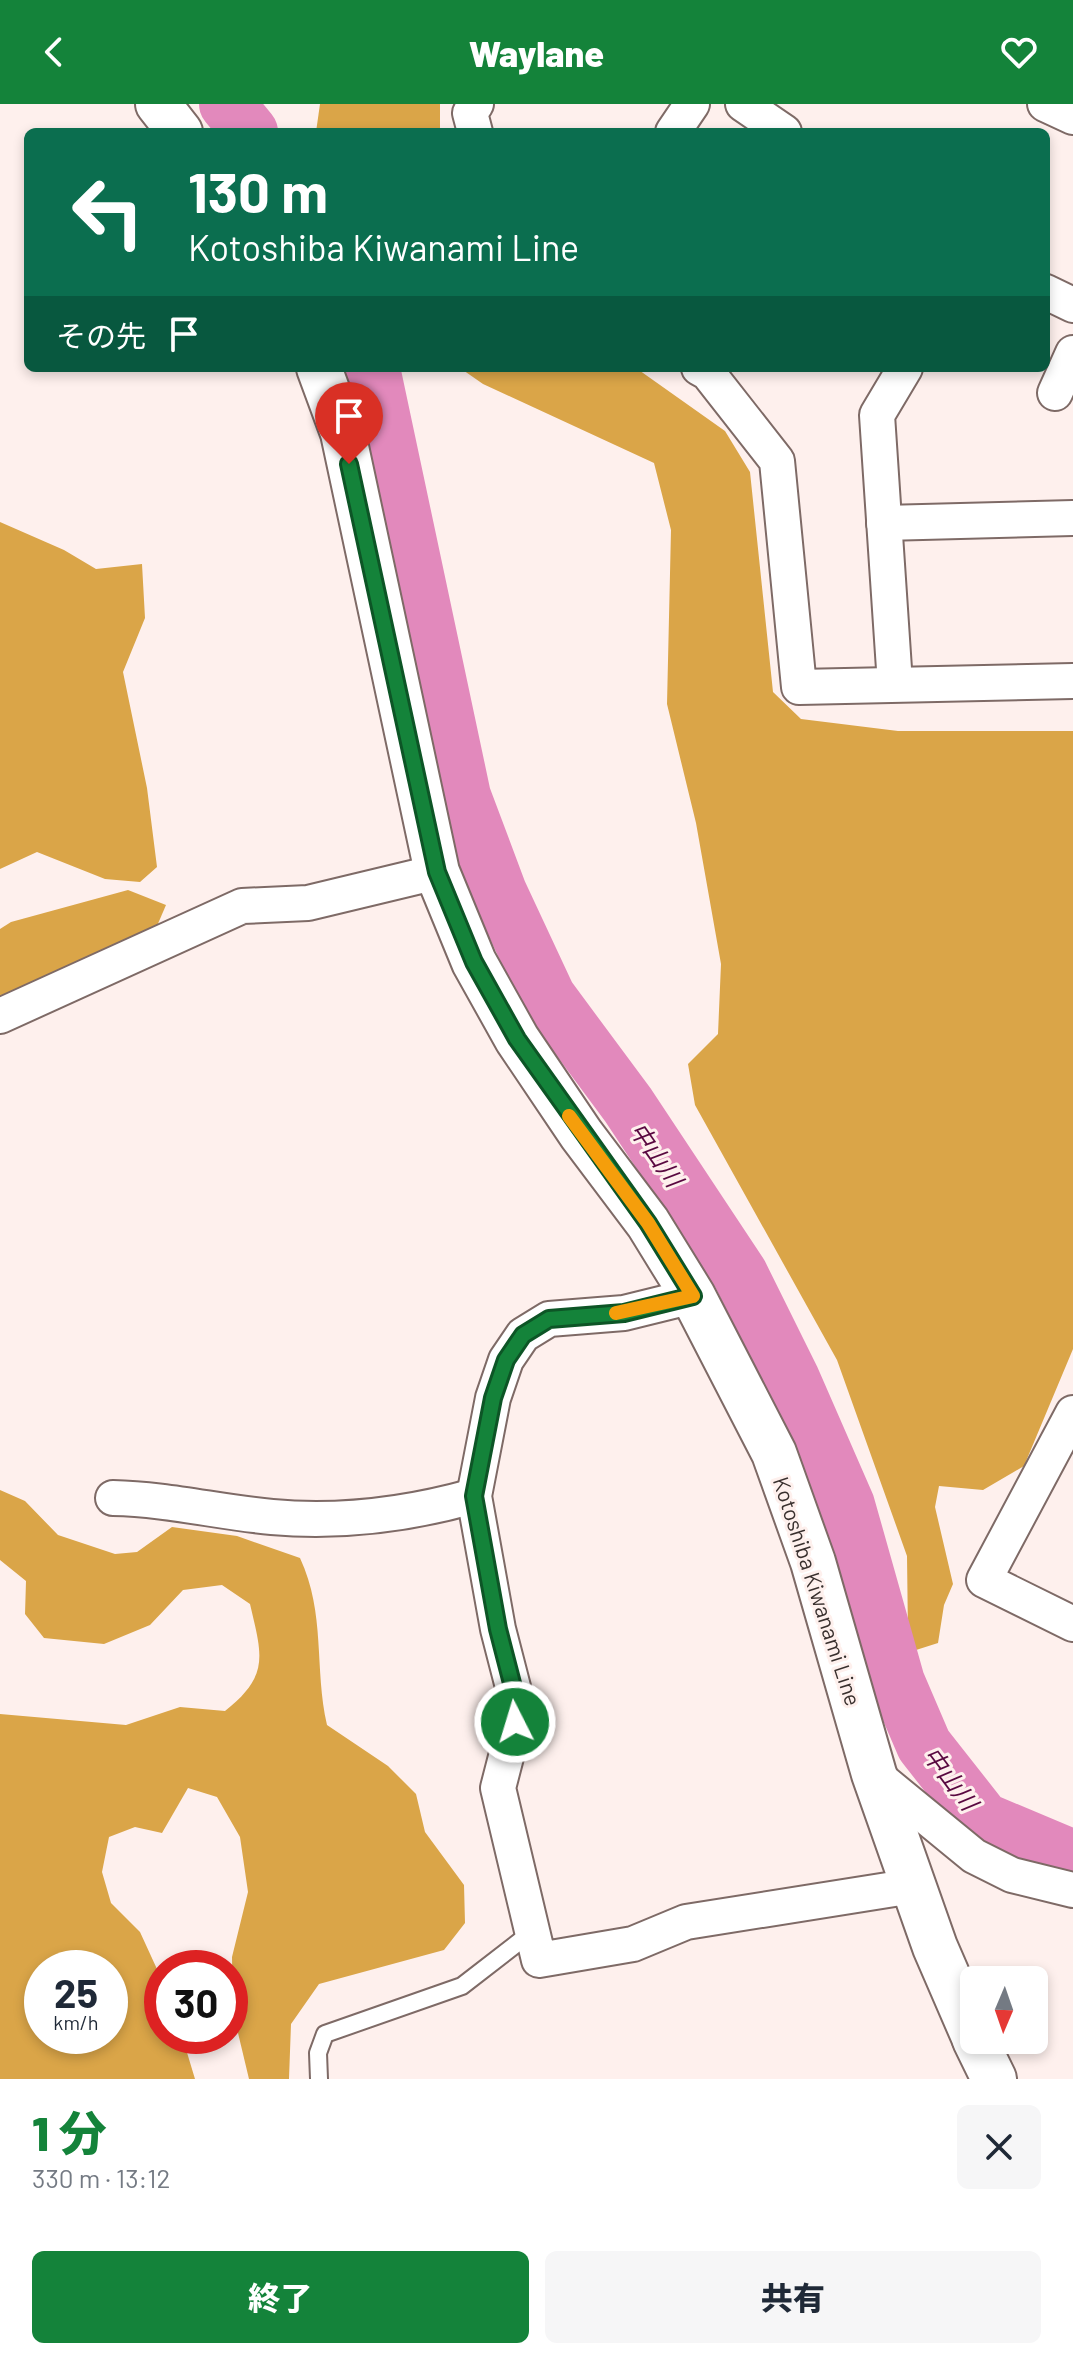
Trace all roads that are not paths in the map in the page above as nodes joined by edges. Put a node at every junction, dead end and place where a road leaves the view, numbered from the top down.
1 (158, 104) edge
2 (476, 104) edge
3 (692, 104) edge
4 (743, 104) edge
5 (1045, 104) edge
6 (1073, 117) edge
7 (177, 128) edge
8 (474, 128) edge
9 (676, 128) edge
10 (778, 128) edge
11 (1050, 294) edge
12 (1073, 305) edge
13 (1073, 353) edge
14 (320, 372) edge
15 (706, 372) edge
16 (903, 372) edge
17 (1055, 393) dead end
18 (1073, 518) edge
19 (884, 523) junction
20 (1073, 681) edge
21 (895, 684) junction
22 (437, 872) junction
23 (0, 1016) edge
24 (693, 1296) junction
25 (1070, 1425) edge
26 (474, 1496) junction
27 (113, 1498) dead end
28 (1073, 1624) edge
29 (874, 1774) junction
30 (913, 1886) junction
31 (1073, 1890) edge
32 (535, 1930) junction
33 (960, 2002) edge
34 (982, 2054) edge
35 (319, 2079) edge
36 (994, 2079) edge

1 - 7 main road
2 - 8 street
3 - 9 street
4 - 10 street
5 - 6 street
11 - 12 street
13 - 17 street
14 - 22 main road, Kotoshiba Kiwanami Line
15 - 21 street
16 - 19 street
18 - 19 street
19 - 21 street
20 - 21 street
22 - 23 street
22 - 24 main road, Kotoshiba Kiwanami Line
24 - 26 street
24 - 29 main road, Kotoshiba Kiwanami Line
25 - 28 street
26 - 27 street
26 - 32 street
29 - 30 main road, Kotoshiba Kiwanami Line
29 - 31 street
30 - 32 street
30 - 33 main road, Kotoshiba Kiwanami Line
32 - 35 lane
34 - 36 main road, Kotoshiba Kiwanami Line

